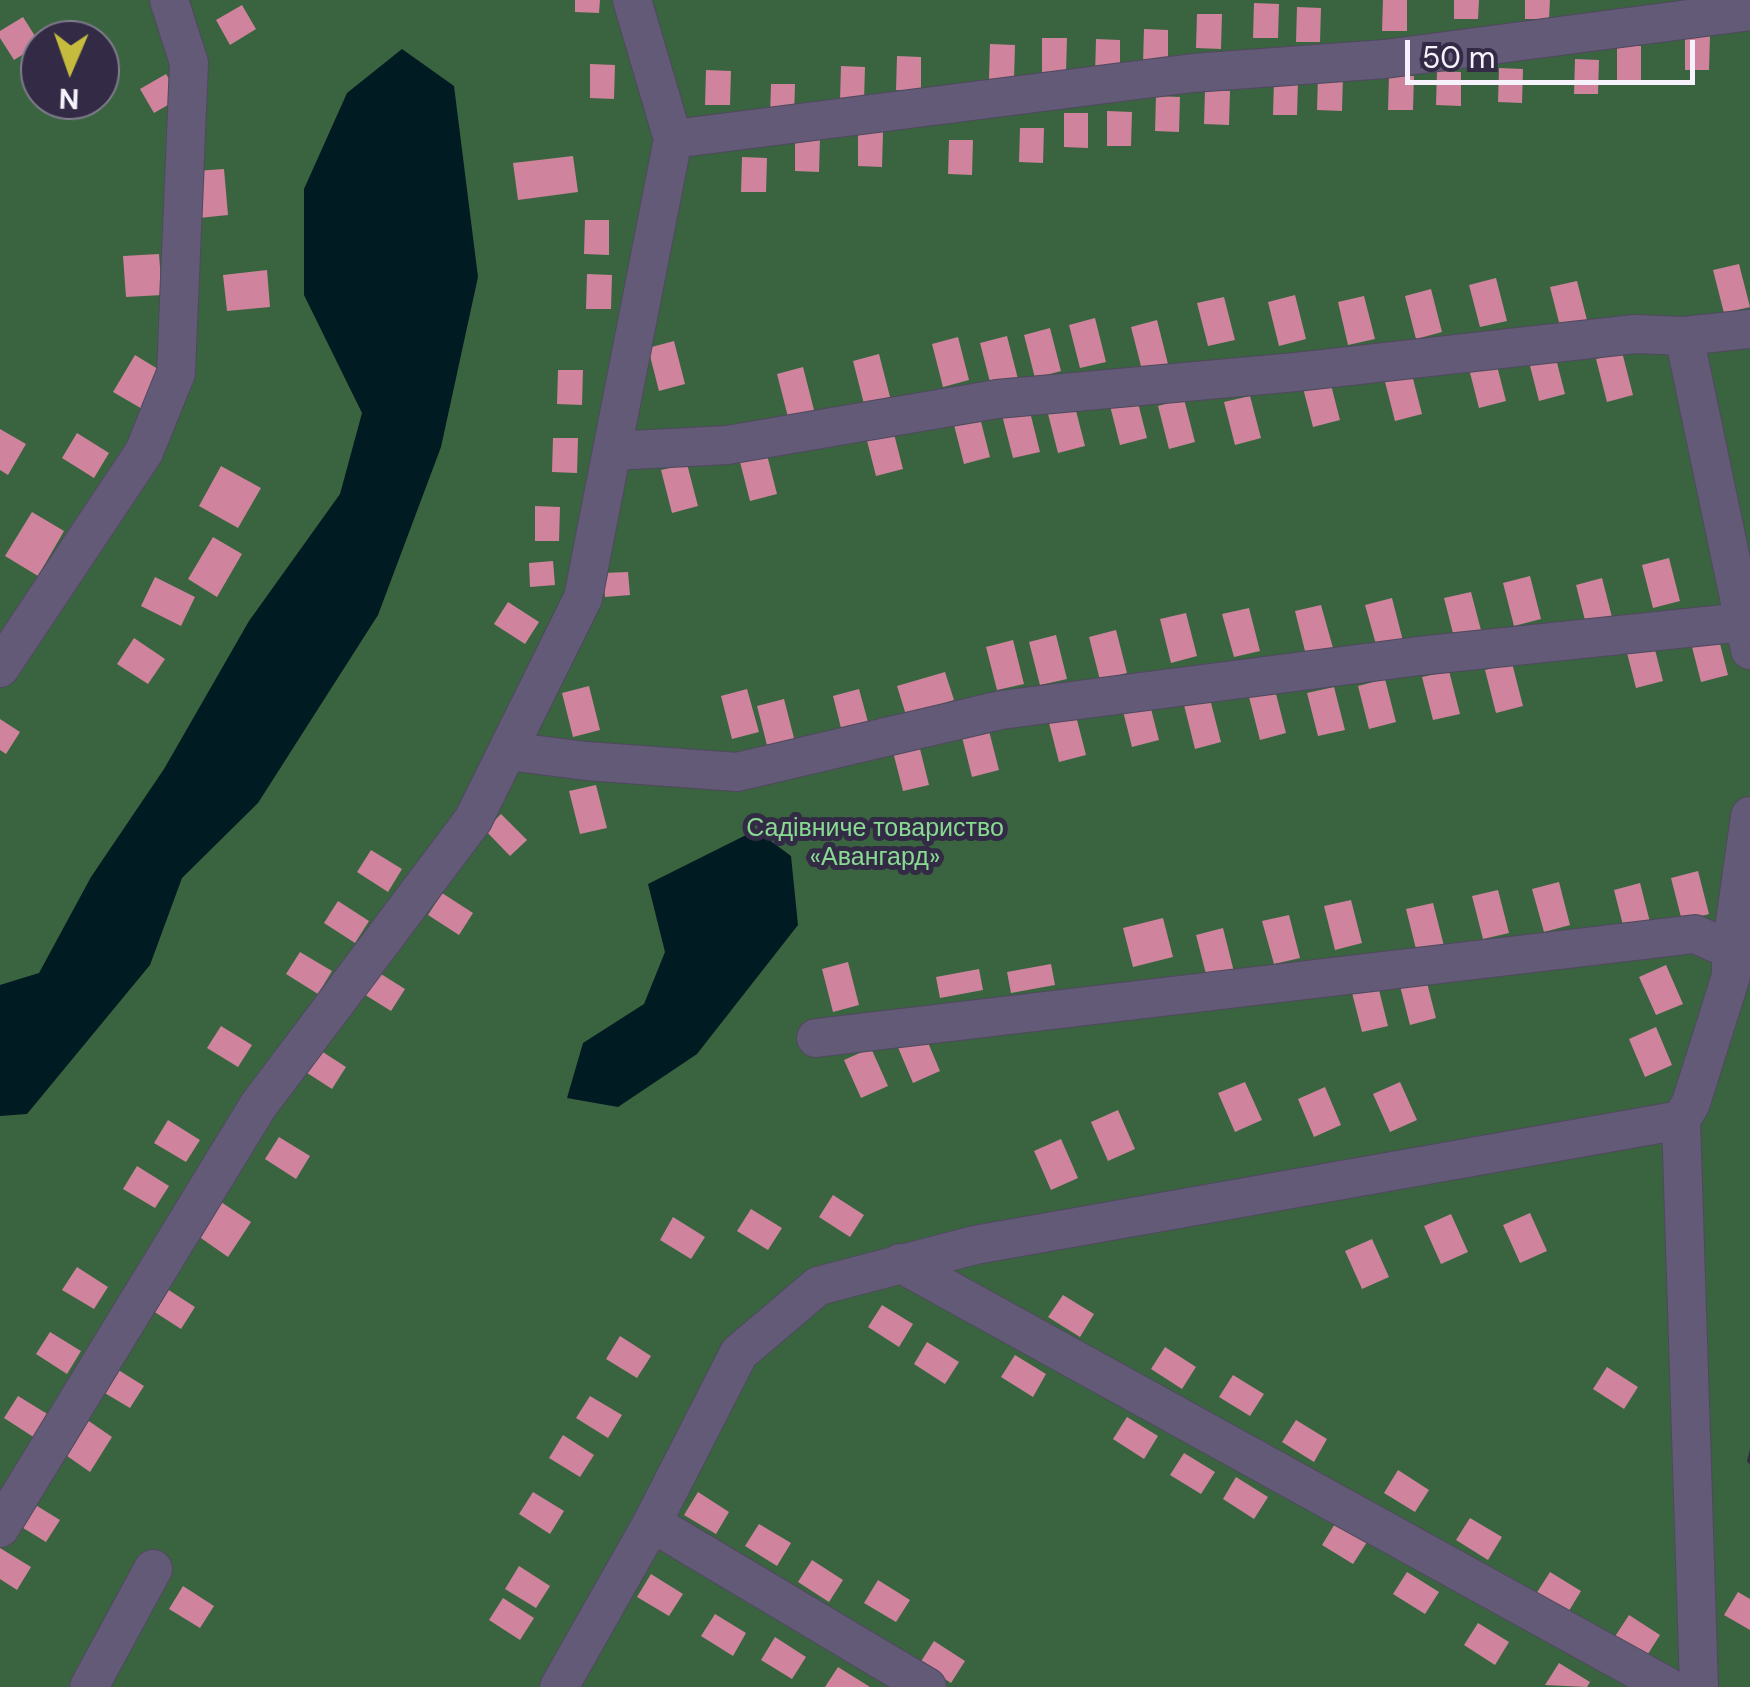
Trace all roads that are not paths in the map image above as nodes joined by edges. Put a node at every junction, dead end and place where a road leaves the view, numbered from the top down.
1 (170, 0) edge
2 (632, 0) edge
3 (1750, 11) edge
4 (674, 140) junction
5 (1750, 329) edge
6 (1684, 336) junction
7 (614, 451) junction
8 (1747, 636) edge
9 (0, 668) edge
10 (508, 751) junction
11 (1750, 816) edge
12 (1731, 950) junction
13 (816, 1038) dead end
14 (1681, 1120) junction
15 (900, 1263) junction
16 (652, 1523) junction
17 (0, 1528) edge
18 (153, 1569) dead end
19 (89, 1687) edge
20 (559, 1687) edge
21 (927, 1687) edge
22 (1668, 1687) edge
23 (1698, 1687) edge

1 - 9 street
2 - 4 street
3 - 4 street
4 - 7 street
5 - 6 street
6 - 7 street
6 - 8 street
7 - 10 street
8 - 10 street
10 - 17 street
11 - 12 street
12 - 13 street
12 - 14 street
14 - 15 street
14 - 23 street
15 - 16 street
15 - 22 street
16 - 20 street
16 - 21 street
18 - 19 street

